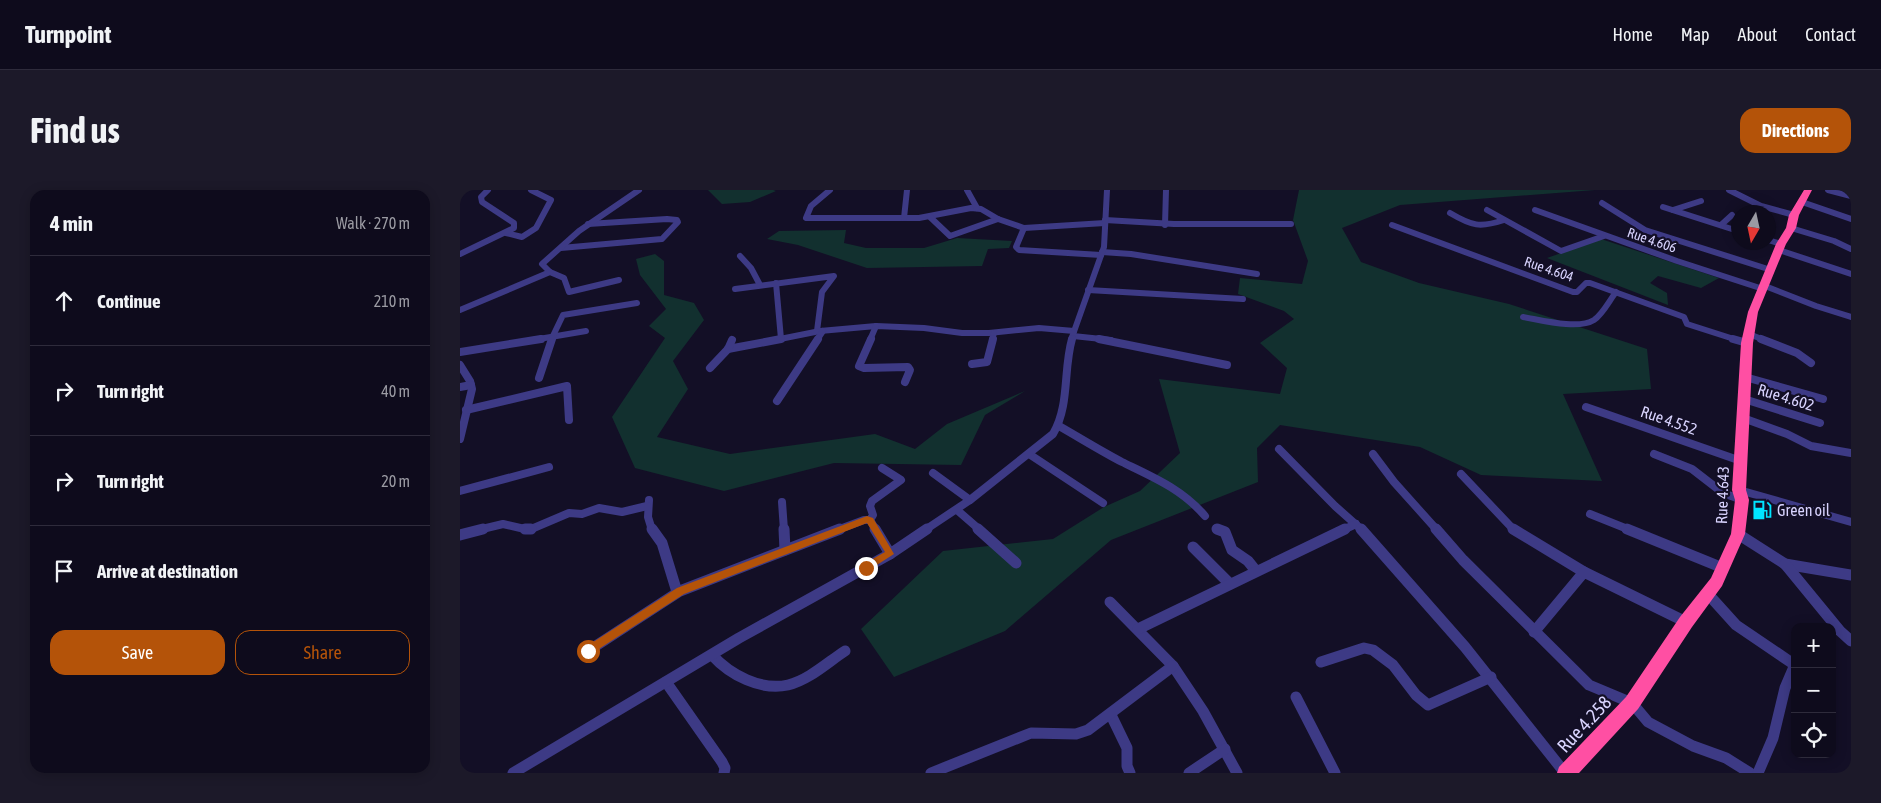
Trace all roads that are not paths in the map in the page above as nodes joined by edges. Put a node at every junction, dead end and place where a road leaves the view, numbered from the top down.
1 (488, 190) edge
2 (534, 190) edge
3 (639, 190) edge
4 (830, 190) edge
5 (907, 190) edge
6 (967, 190) edge
7 (1107, 190) edge
8 (1166, 190) edge
9 (1729, 190) edge
10 (1828, 190) edge
11 (1806, 193) edge
12 (1851, 196) edge
13 (1701, 201) dead end
14 (1602, 203) dead end
15 (1663, 207) dead end
16 (977, 208) junction
17 (1487, 210) dead end
18 (1535, 210) dead end
19 (1673, 210) junction
20 (1450, 213) dead end
21 (1731, 216) edge
22 (930, 217) junction
23 (904, 218) junction
24 (998, 219) junction
25 (1851, 219) edge
26 (1504, 220) junction
27 (1105, 221) junction
28 (1792, 222) junction
29 (588, 224) junction
30 (1291, 224) dead end
31 (1164, 225) junction
32 (1721, 225) junction
33 (1392, 226) dead end
34 (1024, 228) junction
35 (1731, 229) edge
36 (506, 233) junction
37 (1604, 236) junction
38 (1776, 245) edge
39 (561, 248) junction
40 (1851, 249) edge
41 (1775, 250) edge
42 (460, 254) edge
43 (1102, 254) junction
44 (740, 256) dead end
45 (1771, 270) junction
46 (550, 272) junction
47 (1257, 274) dead end
48 (1851, 274) edge
49 (619, 280) dead end
50 (776, 283) junction
51 (760, 285) junction
52 (1764, 288) junction
53 (734, 289) dead end
54 (1088, 290) junction
55 (1616, 292) junction
56 (1244, 299) dead end
57 (637, 303) dead end
58 (460, 310) edge
59 (1523, 316) dead end
60 (1851, 317) edge
61 (876, 326) junction
62 (586, 331) dead end
63 (820, 331) junction
64 (994, 333) junction
65 (1073, 334) junction
66 (552, 336) junction
67 (1748, 338) junction
68 (781, 339) junction
69 (732, 340) dead end
70 (728, 349) junction
71 (460, 352) edge
72 (1811, 363) dead end
73 (972, 364) dead end
74 (460, 365) edge
75 (1227, 365) dead end
76 (710, 368) dead end
77 (1745, 377) junction
78 (538, 378) dead end
79 (905, 382) dead end
80 (471, 385) junction
81 (460, 387) edge
82 (1744, 399) junction
83 (1823, 399) dead end
84 (777, 401) dead end
85 (1586, 407) dead end
86 (466, 410) junction
87 (1743, 418) junction
88 (569, 420) dead end
89 (1820, 422) dead end
90 (1059, 426) junction
91 (460, 439) edge
92 (1279, 449) dead end
93 (1851, 453) edge
94 (1029, 454) junction
95 (1373, 454) dead end
96 (1654, 454) dead end
97 (1741, 461) junction
98 (549, 467) dead end
99 (882, 468) dead end
100 (933, 473) dead end
101 (1460, 474) dead end
102 (460, 491) edge
103 (1740, 495) junction
104 (970, 500) junction
105 (782, 502) dead end
106 (1102, 503) dead end
107 (956, 510) junction
108 (1590, 514) dead end
109 (1205, 516) dead end
110 (870, 520) junction
111 (1851, 522) edge
112 (1356, 524) junction
113 (1217, 529) dead end
114 (1738, 534) junction
115 (460, 535) edge
116 (1193, 547) dead end
117 (785, 550) junction
118 (890, 554) junction
119 (1016, 563) dead end
120 (1785, 564) junction
121 (1723, 568) junction
122 (1256, 571) junction
123 (1584, 572) junction
124 (1851, 575) edge
125 (1230, 584) junction
126 (678, 592) junction
127 (1708, 594) junction
128 (1110, 602) dead end
129 (1686, 622) junction
130 (1138, 629) junction
131 (1534, 632) junction
132 (1851, 641) edge
133 (588, 651) dead end
134 (845, 651) dead end
135 (712, 655) junction
136 (1321, 662) dead end
137 (1173, 666) junction
138 (1491, 678) junction
139 (666, 682) junction
140 (1296, 697) dead end
141 (1632, 703) junction
142 (1111, 714) junction
143 (1225, 749) junction
144 (513, 773) edge
145 (724, 773) edge
146 (931, 773) edge
147 (1130, 773) edge
148 (1188, 773) edge
149 (1237, 773) edge
150 (1335, 773) edge
151 (1566, 773) edge
152 (1750, 773) edge
153 (1758, 773) edge

1 - 36 street
2 - 36 street
3 - 29 street
4 - 23 street
5 - 23 street
6 - 16 street
7 - 27 street
8 - 31 street
9 - 28 street
10 - 12 street
11 - 25 street
11 - 28 highway, Rue 4.643
13 - 19 street
14 - 45 street
15 - 19 street
16 - 22 street
16 - 24 street
17 - 26 street
18 - 37 street, Rue 4.606
19 - 32 street
20 - 26 street
21 - 32 street
22 - 23 street
22 - 24 street
24 - 34 street
26 - 37 street
27 - 31 street
27 - 34 street
27 - 43 street
28 - 38 highway, Rue 4.643
28 - 40 street
29 - 39 street
29 - 39 street
30 - 31 street
32 - 35 street
33 - 55 street, Rue 4.604
34 - 43 street
36 - 42 street
37 - 52 street, Rue 4.606
38 - 48 street
39 - 46 street
41 - 45 highway, Rue 4.643
43 - 47 street
43 - 54 street
44 - 51 street
45 - 52 highway, Rue 4.643
46 - 49 street
46 - 58 street
50 - 51 street
50 - 63 street
50 - 68 street
51 - 53 street
52 - 60 street, Rue 4.606
52 - 67 highway, Rue 4.643
54 - 56 street
54 - 65 street
55 - 59 street
55 - 67 street, Rue 4.604
57 - 66 street
61 - 63 street
61 - 64 street
61 - 79 street
62 - 66 street
63 - 68 street
63 - 84 street
64 - 65 street
64 - 73 street
65 - 75 street
65 - 90 street
66 - 71 street
66 - 78 street
67 - 72 street
67 - 77 highway, Rue 4.643
68 - 70 street
69 - 70 street
70 - 76 street
74 - 80 street
77 - 82 highway, Rue 4.643
77 - 83 street
80 - 81 street
80 - 86 street
82 - 87 highway, Rue 4.643
82 - 89 street, Rue 4.602
85 - 97 street, Rue 4.552
86 - 88 street
86 - 91 street
87 - 93 street
87 - 97 highway, Rue 4.643
90 - 94 street
90 - 109 street
92 - 112 street
94 - 104 street
94 - 106 street
95 - 131 street
96 - 103 street
97 - 103 highway, Rue 4.643
98 - 102 street
99 - 110 street
100 - 104 street
101 - 123 street
103 - 111 street
103 - 114 highway, Rue 4.643
104 - 107 street
105 - 117 street
107 - 118 street
107 - 119 street
108 - 121 street
110 - 117 street
110 - 118 street
112 - 122 street
112 - 138 street
113 - 122 street
114 - 120 street
114 - 121 highway, Rue 4.643
115 - 126 street
116 - 125 street
117 - 126 street
118 - 135 street
120 - 124 street
120 - 132 street
121 - 127 highway, Rue 4.643
122 - 125 street
123 - 129 street
123 - 131 street
125 - 130 street
126 - 133 street
127 - 129 highway, Rue 4.643
127 - 153 street
128 - 130 street
129 - 141 highway, Rue 4.643
130 - 137 street
131 - 141 street
134 - 135 street
135 - 139 street
136 - 138 street
137 - 142 street
137 - 143 street
138 - 151 street
139 - 144 street
139 - 145 street
140 - 150 street
141 - 151 highway, Rue 4.258
141 - 152 street
142 - 146 street
142 - 147 street
143 - 148 street
143 - 149 street

